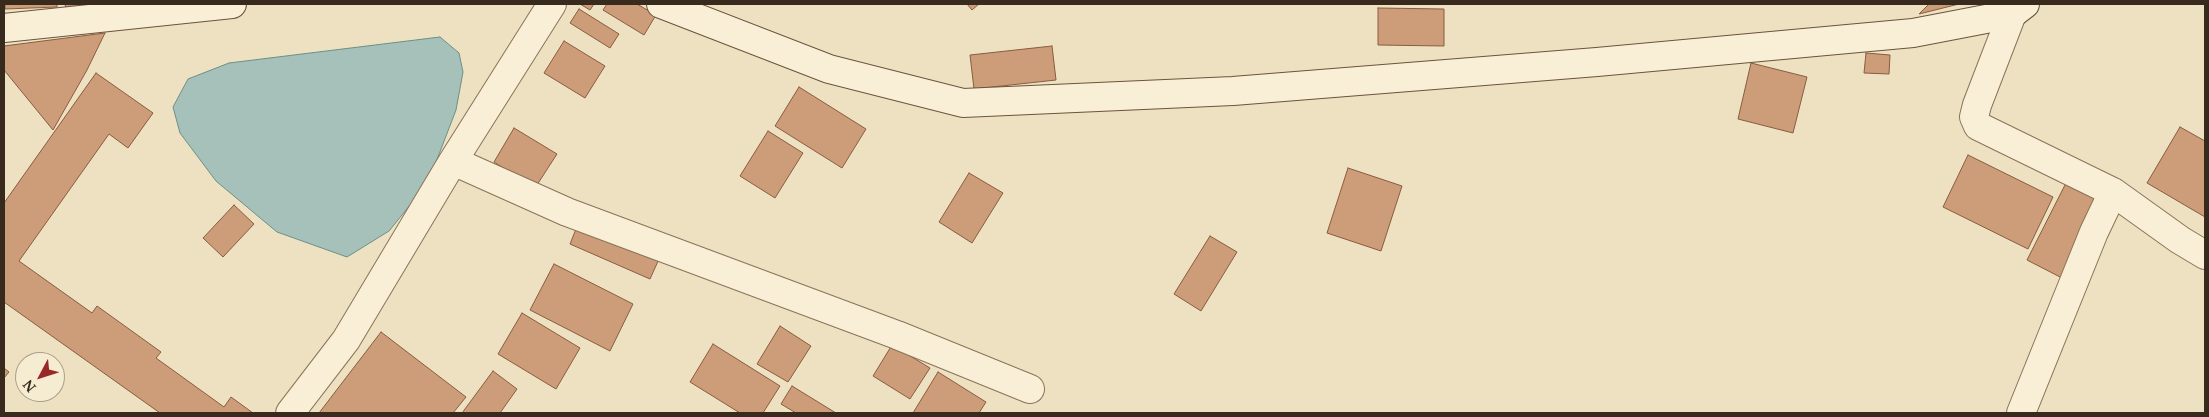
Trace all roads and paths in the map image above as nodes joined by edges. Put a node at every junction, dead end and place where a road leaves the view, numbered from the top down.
1 (232, 4) edge
2 (552, 4) edge
3 (661, 4) edge
4 (2019, 9) edge
5 (4, 28) edge
6 (453, 161) junction
7 (2113, 192) junction
8 (2205, 255) edge
9 (1030, 390) dead end
10 (290, 413) edge
11 (2021, 413) edge

1 - 5 street
2 - 6 street
3 - 4 street
4 - 7 street
6 - 9 street
6 - 10 street
7 - 8 street
7 - 11 street

